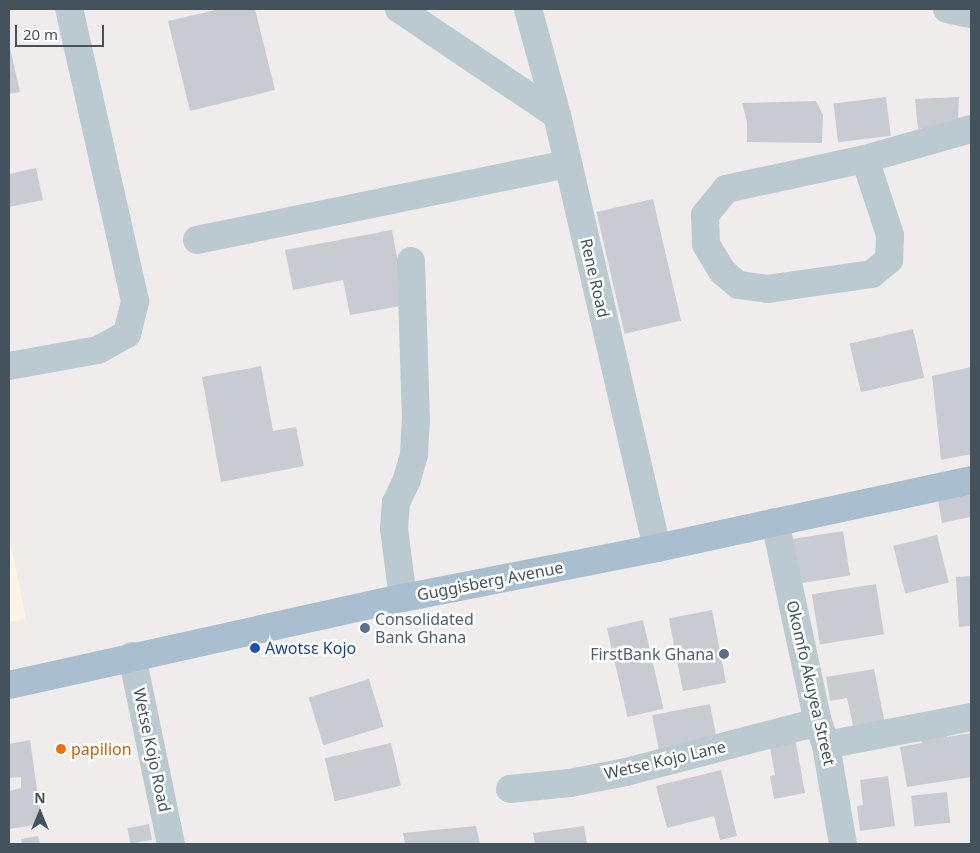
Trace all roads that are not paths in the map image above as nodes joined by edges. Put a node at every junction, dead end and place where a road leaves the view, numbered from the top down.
1 (69, 9) edge
2 (399, 9) edge
3 (528, 9) edge
4 (947, 9) edge
5 (971, 14) edge
6 (557, 115) junction
7 (971, 130) edge
8 (865, 159) junction
9 (568, 164) junction
10 (197, 240) dead end
11 (411, 261) dead end
12 (9, 366) edge
13 (971, 480) edge
14 (775, 522) junction
15 (657, 548) junction
16 (403, 598) junction
17 (132, 656) junction
18 (9, 685) edge
19 (971, 717) edge
20 (822, 734) junction
21 (510, 789) dead end
22 (171, 844) edge
23 (843, 844) edge

1 - 12 street
2 - 6 street
3 - 6 street, Rene Road
4 - 5 street
6 - 9 street, Rene Road
7 - 8 street
8 - 8 street
9 - 10 street
9 - 15 street, Rene Road
11 - 16 street
13 - 14 main road, Guggisberg Avenue
14 - 15 main road, Guggisberg Avenue
14 - 20 street, Okomfo Akuyea Street
15 - 16 main road, Guggisberg Avenue
16 - 17 main road, Guggisberg Avenue
17 - 18 main road, Guggisberg Avenue
17 - 22 street, Wetse Kojo Road
19 - 20 street, Wetse Kojo Lane
20 - 21 street, Wetse Kojo Lane
20 - 23 street, Okomfo Akuyea Street

